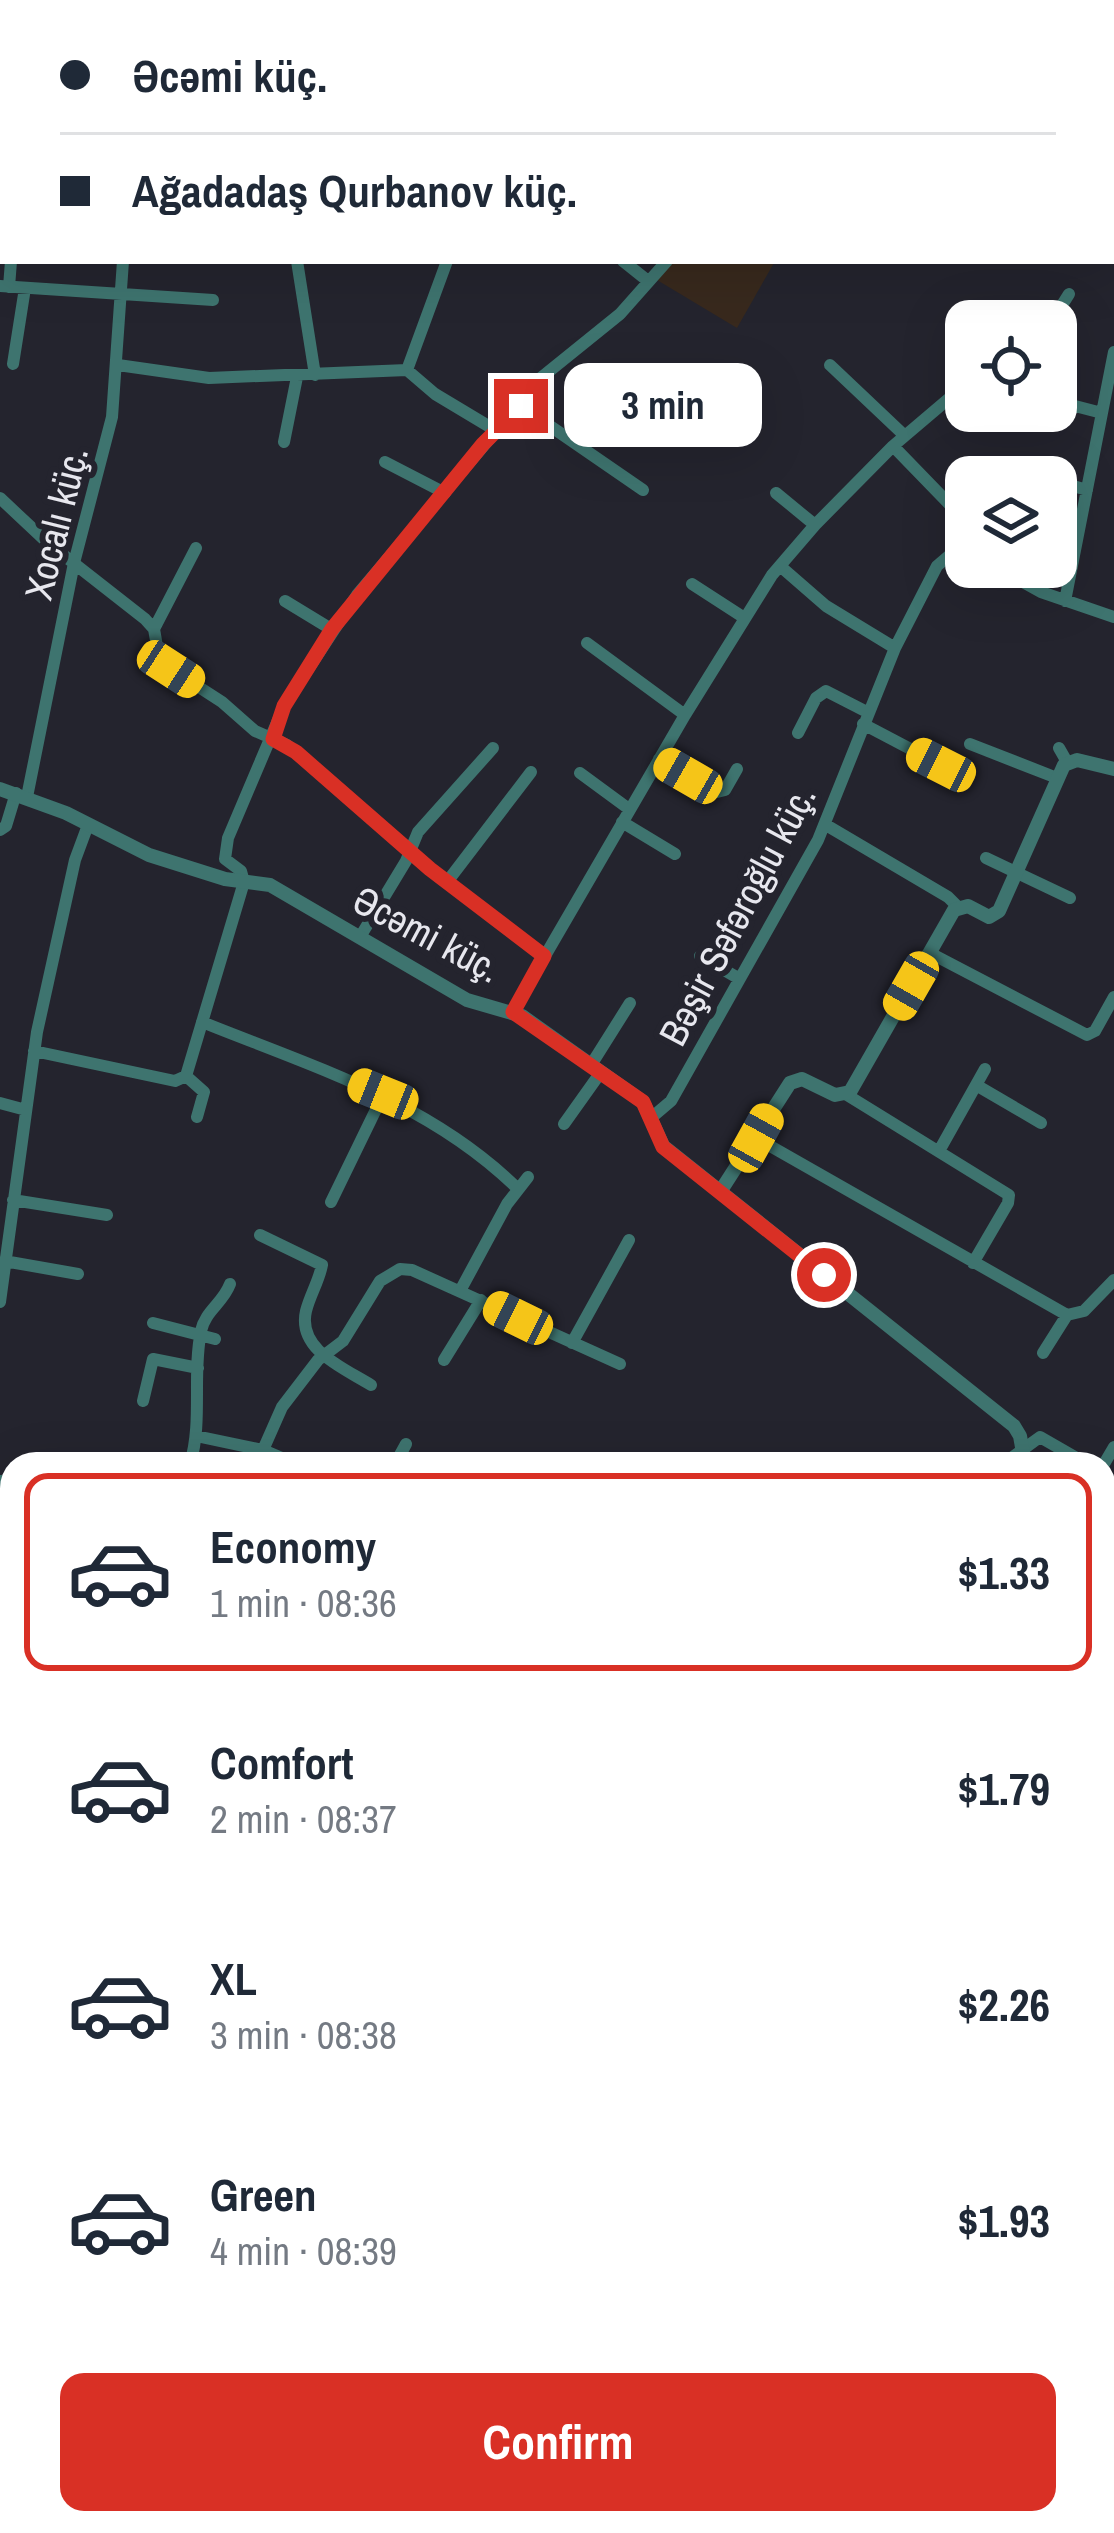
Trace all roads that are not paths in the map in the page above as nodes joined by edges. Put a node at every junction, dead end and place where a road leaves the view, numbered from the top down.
1 (123, 264) edge
2 (298, 264) edge
3 (446, 264) edge
4 (627, 264) edge
5 (664, 264) edge
6 (648, 281) junction
7 (5, 286) edge
8 (26, 288) junction
9 (123, 294) junction
10 (1070, 294) dead end
11 (213, 300) dead end
12 (1066, 300) edge
13 (1114, 352) edge
14 (13, 364) dead end
15 (118, 365) junction
16 (830, 365) dead end
17 (407, 370) junction
18 (316, 375) junction
19 (296, 377) junction
20 (1110, 398) edge
21 (945, 401) edge
22 (521, 406) junction
23 (1077, 406) edge
24 (1102, 412) junction
25 (495, 430) junction
26 (905, 436) junction
27 (284, 442) dead end
28 (893, 446) junction
29 (385, 462) dead end
30 (1077, 487) edge
31 (643, 490) dead end
32 (1088, 490) junction
33 (445, 493) junction
34 (776, 493) dead end
35 (0, 498) edge
36 (945, 500) edge
37 (814, 526) junction
38 (196, 548) dead end
39 (945, 559) edge
40 (74, 563) junction
41 (780, 566) junction
42 (692, 584) dead end
43 (1034, 588) edge
44 (1065, 601) junction
45 (285, 602) dead end
46 (1114, 616) edge
47 (743, 617) junction
48 (154, 629) junction
49 (332, 629) junction
50 (587, 643) dead end
51 (895, 648) junction
52 (685, 715) junction
53 (865, 718) junction
54 (798, 733) dead end
55 (273, 739) junction
56 (970, 744) dead end
57 (493, 748) dead end
58 (659, 759) junction
59 (941, 765) dead end
60 (737, 769) dead end
61 (1114, 770) edge
62 (531, 772) dead end
63 (580, 773) dead end
64 (1057, 778) junction
65 (14, 793) edge
66 (629, 809) junction
67 (622, 823) junction
68 (88, 825) junction
69 (826, 825) junction
70 (0, 830) edge
71 (411, 851) junction
72 (674, 854) dead end
73 (986, 858) dead end
74 (1016, 873) junction
75 (244, 882) junction
76 (447, 882) junction
77 (1070, 898) dead end
78 (958, 907) junction
79 (360, 937) junction
80 (930, 953) junction
81 (544, 956) junction
82 (700, 956) dead end
83 (738, 978) junction
84 (1114, 997) edge
85 (629, 1003) dead end
86 (513, 1012) junction
87 (202, 1022) junction
88 (34, 1051) junction
89 (596, 1068) junction
90 (985, 1069) dead end
91 (186, 1076) junction
92 (976, 1085) junction
93 (383, 1094) junction
94 (847, 1095) junction
95 (0, 1103) edge
96 (26, 1110) junction
97 (197, 1118) dead end
98 (651, 1118) junction
99 (1041, 1123) dead end
100 (565, 1124) dead end
101 (756, 1138) junction
102 (939, 1151) junction
103 (528, 1177) dead end
104 (517, 1188) junction
105 (720, 1192) junction
106 (13, 1199) junction
107 (331, 1202) dead end
108 (107, 1215) dead end
109 (260, 1235) dead end
110 (628, 1240) dead end
111 (3, 1254) edge
112 (974, 1263) junction
113 (79, 1274) dead end
114 (1114, 1280) edge
115 (230, 1284) dead end
116 (460, 1291) junction
117 (481, 1300) junction
118 (0, 1302) edge
119 (1067, 1315) junction
120 (153, 1322) dead end
121 (208, 1337) junction
122 (572, 1342) junction
123 (1042, 1353) dead end
124 (324, 1354) junction
125 (444, 1360) dead end
126 (620, 1364) dead end
127 (198, 1368) junction
128 (371, 1385) dead end
129 (143, 1401) dead end
130 (196, 1436) junction
131 (406, 1444) dead end
132 (1022, 1447) junction
133 (263, 1450) junction
134 (193, 1452) edge
135 (268, 1452) edge
136 (402, 1452) edge
137 (1016, 1452) edge
138 (1023, 1452) edge
139 (1066, 1452) edge

1 - 9 street, Xocalı küç.
2 - 18 street
3 - 17 street
4 - 6 street
5 - 6 street
6 - 22 street
7 - 8 street
8 - 9 street
8 - 14 street
9 - 11 street
9 - 15 street, Xocalı küç.
10 - 12 street
13 - 20 street
15 - 19 street
15 - 40 street, Xocalı küç.
16 - 26 street
17 - 18 street
17 - 25 street
18 - 19 street
19 - 27 street
20 - 24 street
21 - 26 street
22 - 25 street
22 - 31 street
23 - 24 street
24 - 32 street
25 - 33 street
26 - 28 street
28 - 36 street
28 - 37 street
29 - 33 street
30 - 32 street
32 - 44 street
33 - 49 street
34 - 37 street
35 - 40 street
37 - 41 street
38 - 48 street
39 - 51 street, Bəşir Səfəroğlu küç.
40 - 48 street
40 - 65 street, Xocalı küç.
41 - 47 street
41 - 51 street
42 - 47 street
43 - 44 street
44 - 46 street
45 - 49 street
47 - 52 street
48 - 55 street
49 - 55 street
50 - 52 street
51 - 53 street, Bəşir Səfəroğlu küç.
52 - 58 street
53 - 54 street
53 - 59 street
53 - 69 street, Bəşir Səfəroğlu küç.
55 - 71 street
55 - 75 street
56 - 64 street
57 - 71 street
58 - 60 street
58 - 66 street
61 - 64 street
62 - 76 street
63 - 66 street
64 - 74 street
65 - 68 street, Əcəmi küç.
65 - 70 street, Xocalı küç.
66 - 67 street
67 - 72 street
67 - 81 street
68 - 75 street, Əcəmi küç.
68 - 88 street
69 - 78 street
69 - 83 street, Bəşir Səfəroğlu küç.
71 - 76 street
71 - 79 street
73 - 74 street
74 - 77 street
74 - 78 street
75 - 79 street, Əcəmi küç.
75 - 87 street
76 - 81 street
78 - 80 street
79 - 86 street, Əcəmi küç.
80 - 84 street
80 - 94 street
81 - 86 street
82 - 83 street
83 - 98 street, Bəşir Səfəroğlu küç.
85 - 89 street
86 - 89 street, Əcəmi küç.
87 - 91 street
87 - 93 street
88 - 91 street
88 - 96 street
89 - 98 street, Əcəmi küç.
89 - 100 street
90 - 92 street
91 - 97 street
92 - 99 street
92 - 102 street
93 - 104 street
93 - 107 street
94 - 101 street
94 - 102 street
95 - 96 street
96 - 106 street
98 - 105 street, Əcəmi küç.
101 - 105 street
101 - 112 street
102 - 112 street
103 - 104 street
104 - 116 street
105 - 132 street, Əcəmi küç.
106 - 108 street
106 - 111 street
109 - 124 street
110 - 122 street
111 - 113 street
111 - 118 street
112 - 119 street
114 - 119 street
115 - 121 street
116 - 117 street
116 - 124 street
117 - 122 street
117 - 125 street
119 - 123 street
120 - 121 street
121 - 127 street
122 - 126 street
124 - 128 street
124 - 133 street
127 - 129 street
127 - 130 street
130 - 133 street
130 - 134 street
131 - 136 street
132 - 137 street
132 - 138 street, Əcəmi küç.
132 - 139 street
133 - 135 street

